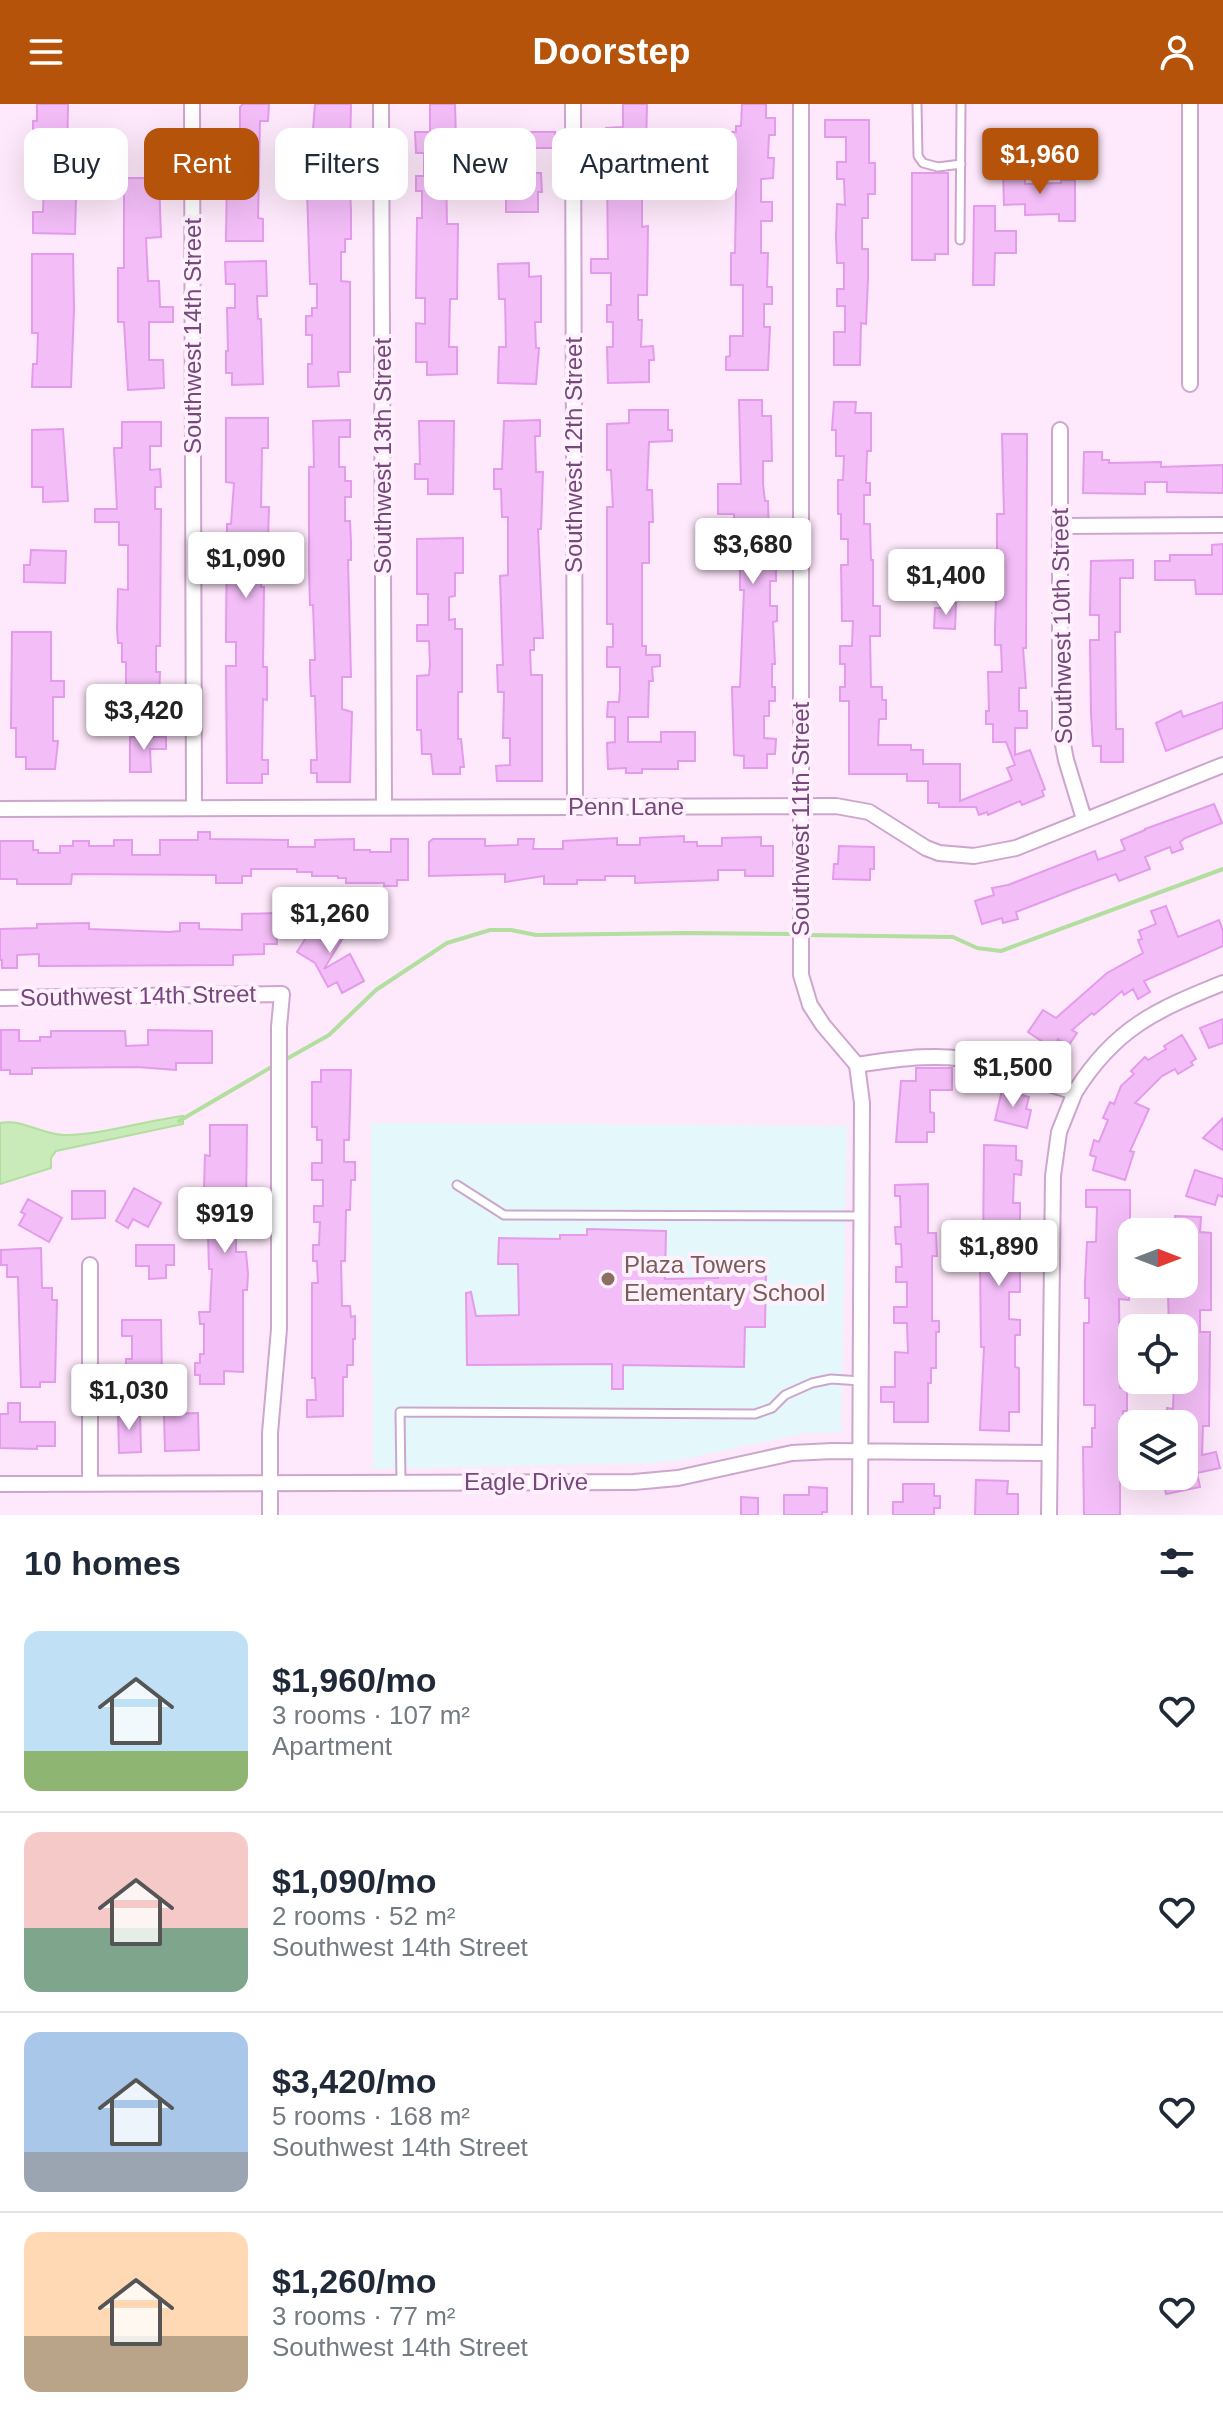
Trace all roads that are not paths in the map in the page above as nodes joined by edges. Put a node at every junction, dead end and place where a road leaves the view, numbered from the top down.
1 (192, 104) edge
2 (381, 104) edge
3 (573, 104) edge
4 (801, 104) edge
5 (917, 104) edge
6 (961, 104) edge
7 (1190, 104) edge
8 (961, 164) junction
9 (960, 240) dead end
10 (1190, 384) dead end
11 (1060, 430) dead end
12 (1223, 525) edge
13 (1060, 526) junction
14 (1223, 765) edge
15 (801, 806) junction
16 (194, 807) junction
17 (384, 807) junction
18 (575, 807) junction
19 (0, 809) edge
20 (1084, 819) junction
21 (1223, 983) edge
22 (0, 998) edge
23 (857, 1065) junction
24 (1075, 1092) junction
25 (457, 1185) dead end
26 (861, 1216) junction
27 (90, 1265) dead end
28 (861, 1381) junction
29 (860, 1451) junction
30 (1049, 1453) junction
31 (401, 1482) junction
32 (90, 1483) junction
33 (270, 1483) junction
34 (0, 1484) edge
35 (270, 1515) edge
36 (860, 1515) edge
37 (1049, 1515) edge

1 - 16 street, Southwest 14th Street
2 - 17 street, Southwest 13th Street
3 - 18 street, Southwest 12th Street
4 - 15 street, Southwest 11th Street
5 - 8 lane
6 - 8 lane
7 - 10 street
8 - 9 lane
11 - 13 street, Southwest 10th Street
12 - 13 street
13 - 20 street, Southwest 10th Street
14 - 20 street, Penn Lane
15 - 18 street, Penn Lane
15 - 20 street, Penn Lane
15 - 23 street, Southwest 11th Street
16 - 17 street, Penn Lane
16 - 19 street, Penn Lane
17 - 18 street, Penn Lane
21 - 24 street
22 - 33 street, Southwest 14th Street
23 - 24 street
23 - 26 street
24 - 30 street
25 - 26 lane
26 - 28 street
27 - 32 street
28 - 29 street
28 - 31 lane
29 - 30 street, Eagle Drive
29 - 31 street, Eagle Drive
29 - 36 street
30 - 37 street
31 - 33 street, Eagle Drive
32 - 33 street, Eagle Drive
32 - 34 street, Eagle Drive
33 - 35 street, Southwest 14th Street

